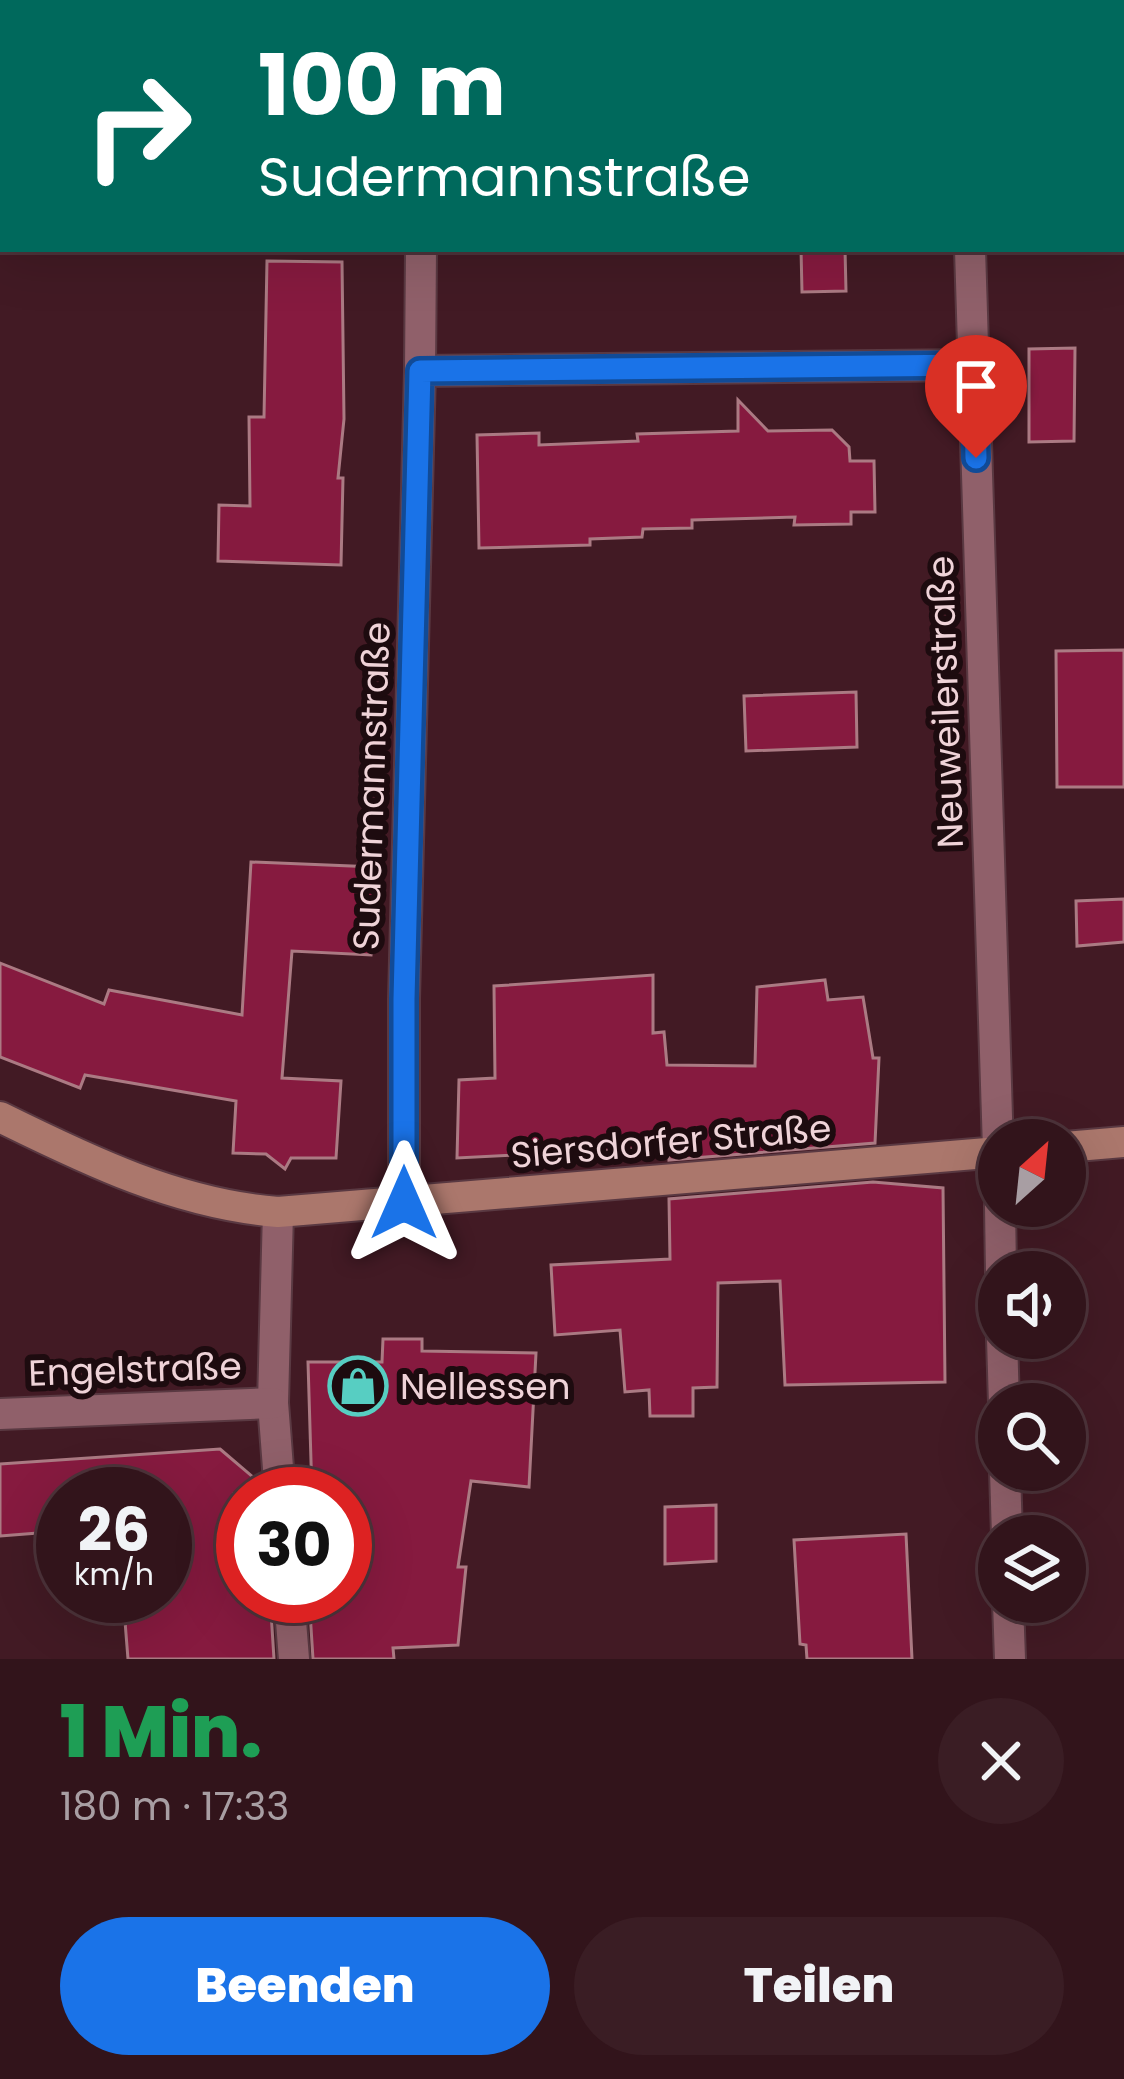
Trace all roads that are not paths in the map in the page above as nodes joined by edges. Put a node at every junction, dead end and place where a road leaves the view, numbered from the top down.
1 (421, 252) edge
2 (970, 252) edge
3 (974, 365) junction
4 (420, 371) junction
5 (0, 1117) edge
6 (998, 1119) edge
7 (1124, 1142) edge
8 (1086, 1145) edge
9 (978, 1154) edge
10 (404, 1203) junction
11 (278, 1212) junction
12 (273, 1403) junction
13 (0, 1414) edge
14 (278, 1467) edge
15 (291, 1623) edge
16 (1009, 1623) edge
17 (294, 1659) edge
18 (1010, 1659) edge

1 - 4 street, Sudermannstraße
2 - 3 street, Neuweilerstraße
3 - 4 street
3 - 6 street, Neuweilerstraße
4 - 10 street, Sudermannstraße
5 - 11 street, Siersdorfer Straße
7 - 8 street
9 - 10 street, Siersdorfer Straße
10 - 11 street, Siersdorfer Straße
11 - 12 street
12 - 13 street, Engelstraße
12 - 14 street
15 - 17 street
16 - 18 street

